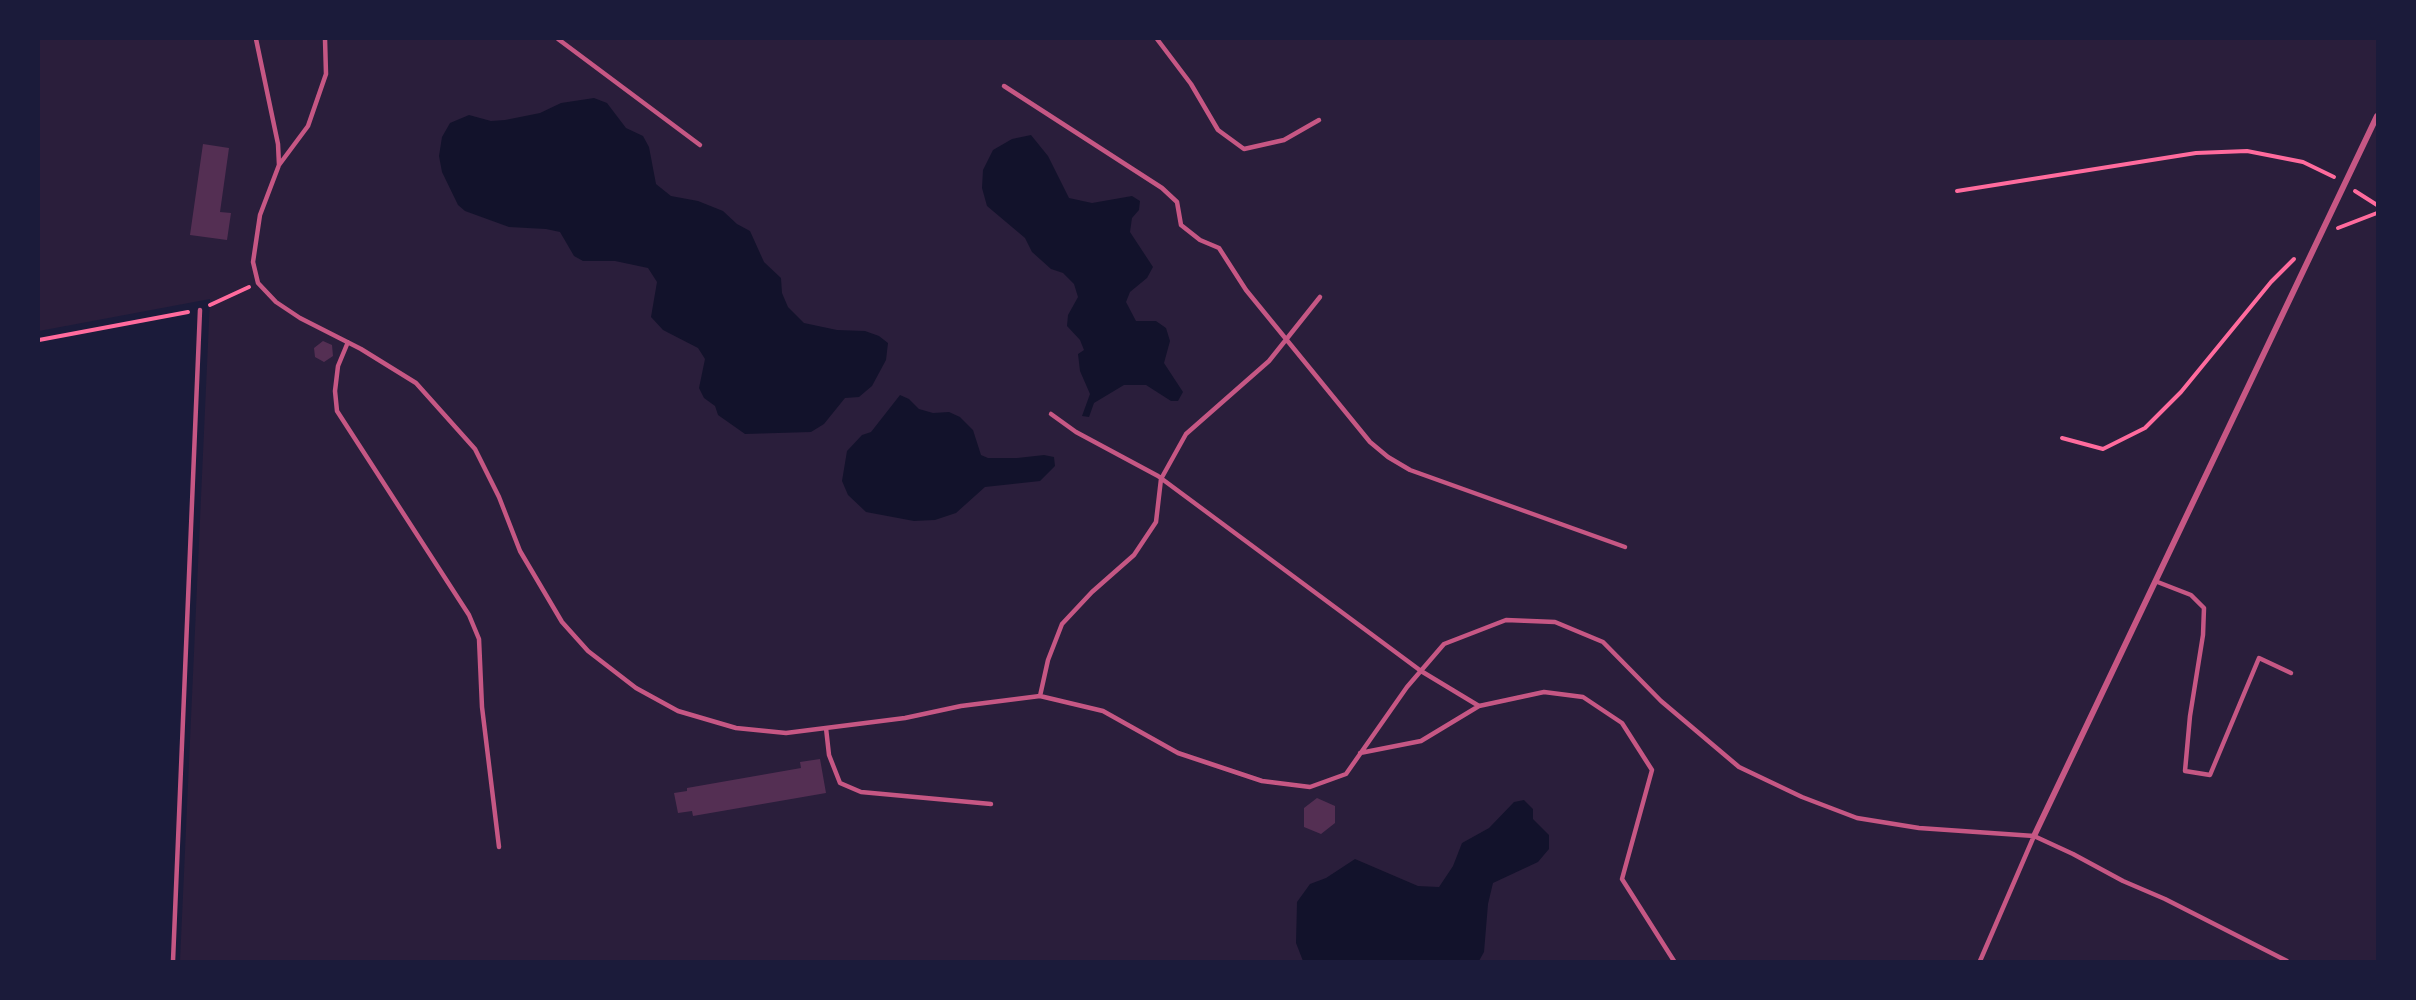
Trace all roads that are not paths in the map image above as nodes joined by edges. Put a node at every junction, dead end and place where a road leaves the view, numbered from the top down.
1 (256, 39) edge
2 (325, 39) edge
3 (558, 39) edge
4 (1156, 39) edge
5 (1004, 86) dead end
6 (2377, 116) edge
7 (1319, 120) dead end
8 (700, 145) dead end
9 (279, 165) junction
10 (1320, 297) dead end
11 (201, 310) road end
12 (1287, 340) junction
13 (348, 342) junction
14 (1051, 414) dead end
15 (1161, 479) junction
16 (1625, 547) dead end
17 (2155, 581) junction
18 (1421, 671) junction
19 (2291, 673) dead end
20 (1040, 696) junction
21 (1479, 706) junction
22 (826, 728) junction
23 (1360, 753) junction
24 (991, 804) dead end
25 (2034, 836) junction
26 (500, 847) dead end
27 (173, 961) edge
28 (1674, 961) edge
29 (1980, 961) edge
30 (2287, 961) edge

1 - 9 lane
2 - 9 lane
3 - 8 lane
4 - 7 lane
5 - 12 lane
6 - 17 street
9 - 13 lane
10 - 12 lane
11 - 27 lane
12 - 15 lane
12 - 16 lane
13 - 22 lane
13 - 26 lane
14 - 15 lane
15 - 18 lane
15 - 20 lane
17 - 19 lane
17 - 25 street
18 - 21 lane
18 - 23 lane
18 - 25 lane
20 - 22 lane
20 - 23 lane
21 - 23 lane
21 - 28 lane
22 - 24 lane
25 - 29 lane
25 - 30 lane

